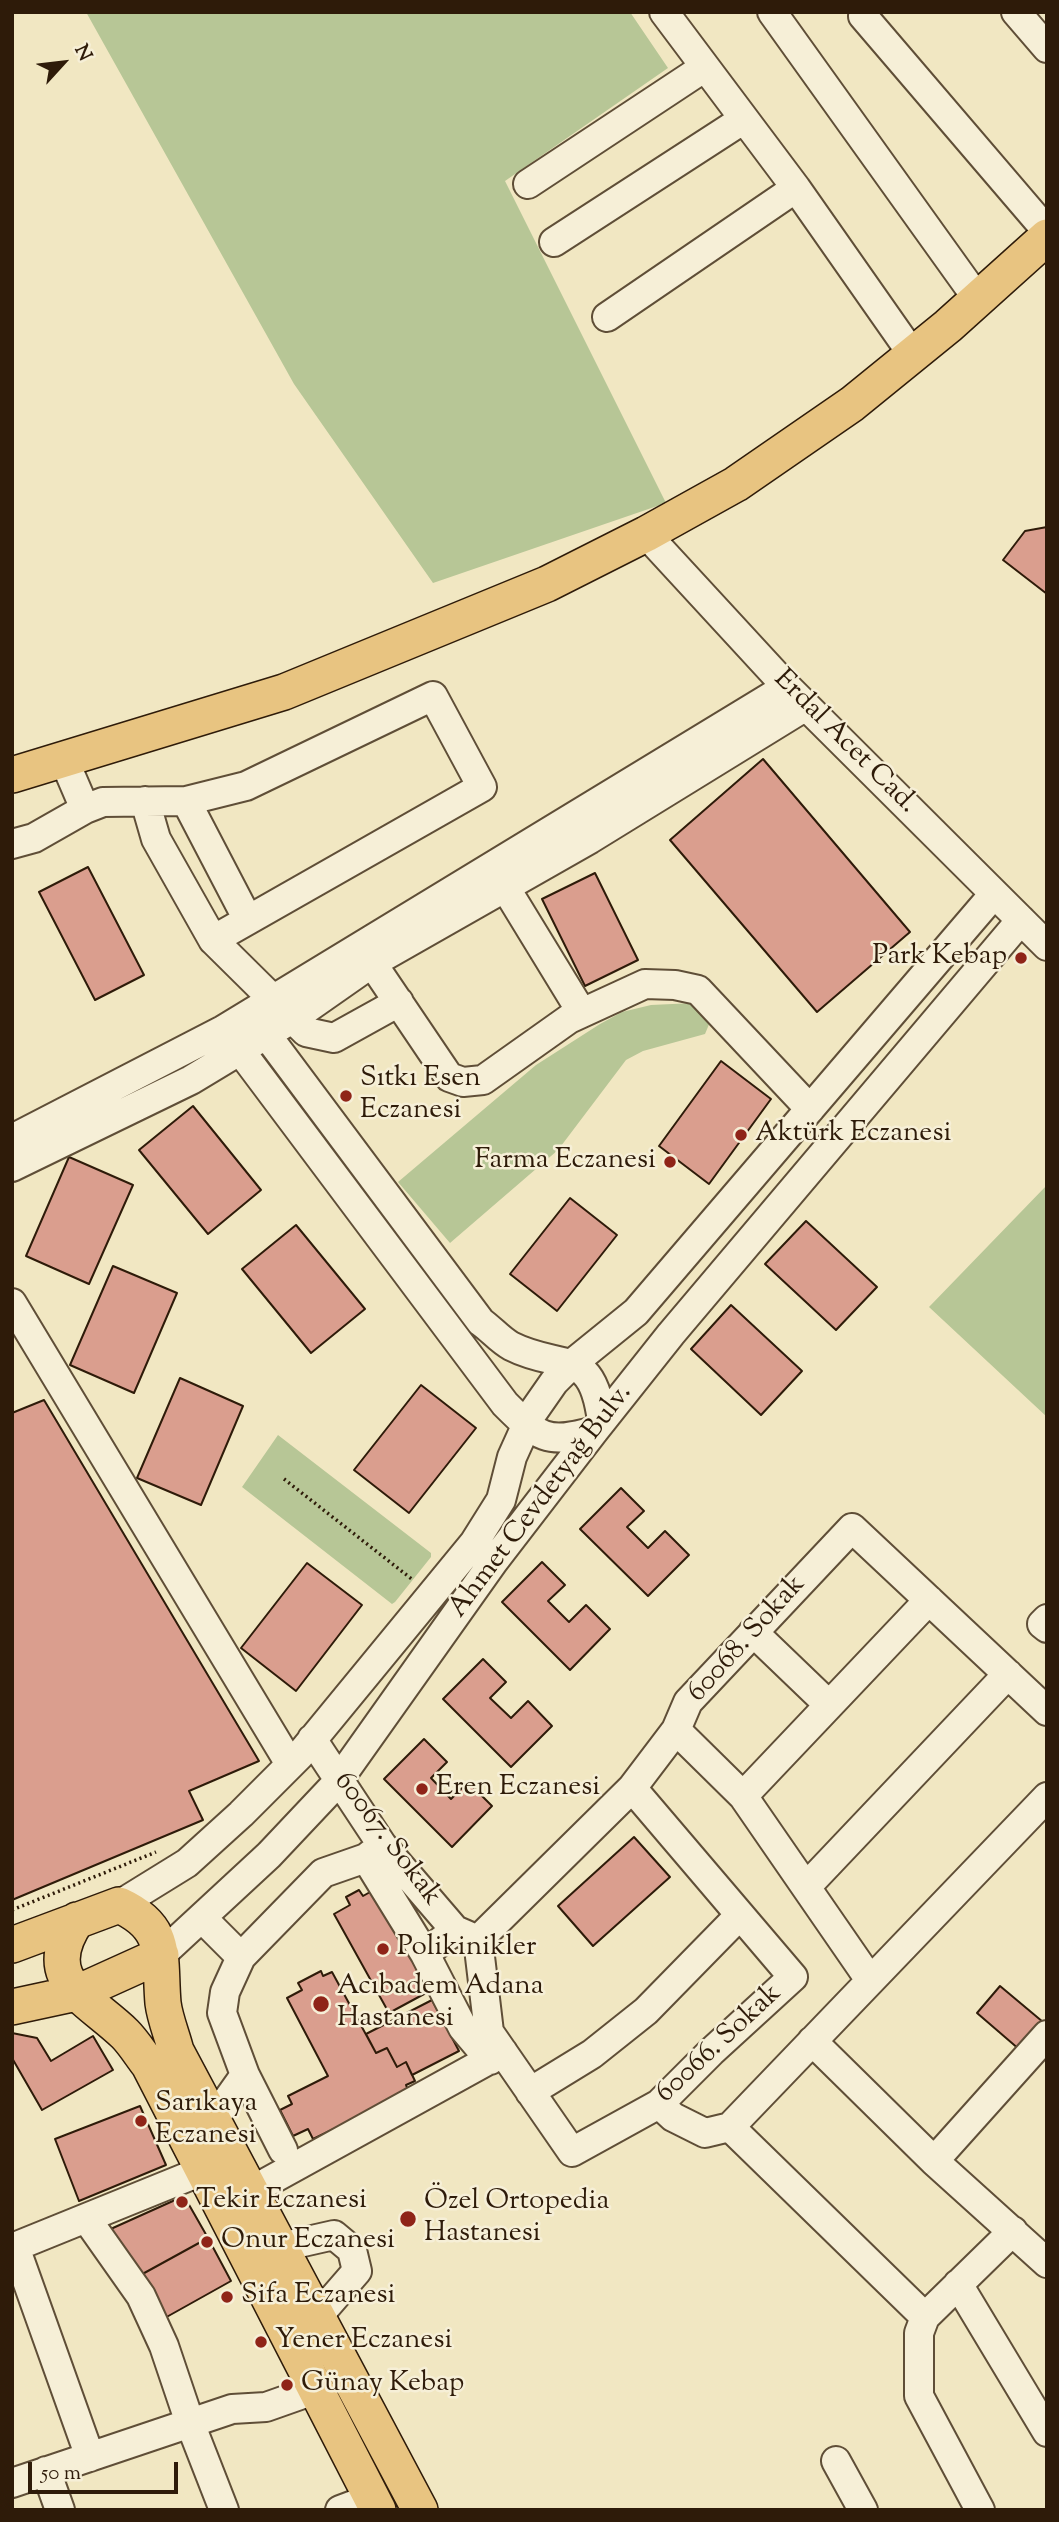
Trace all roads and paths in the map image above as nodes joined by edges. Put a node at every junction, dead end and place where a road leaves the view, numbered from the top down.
1 (772, 12) edge
2 (1016, 12) edge
3 (669, 14) edge
4 (863, 16) dead end
5 (1047, 48) edge
6 (705, 67) junction
7 (744, 119) junction
8 (528, 184) dead end
9 (796, 188) junction
10 (1047, 231) edge
11 (1047, 237) edge
12 (554, 242) dead end
13 (977, 298) junction
14 (607, 317) dead end
15 (914, 355) junction
16 (646, 534) junction
17 (796, 696) junction
18 (74, 757) junction
19 (12, 775) edge
20 (186, 801) junction
21 (145, 802) junction
22 (94, 805) junction
23 (12, 844) edge
24 (505, 887) junction
25 (994, 894) junction
26 (248, 920) junction
27 (1021, 920) junction
28 (213, 940) junction
29 (1047, 946) edge
30 (372, 963) junction
31 (272, 999) junction
32 (399, 1002) junction
33 (582, 1013) junction
34 (292, 1019) junction
35 (236, 1031) junction
36 (266, 1034) junction
37 (810, 1109) junction
38 (12, 1139) edge
39 (12, 1167) edge
40 (12, 1303) edge
41 (573, 1363) junction
42 (526, 1425) junction
43 (598, 1426) junction
44 (929, 1600) junction
45 (1047, 1619) edge
46 (1047, 1628) edge
47 (753, 1632) junction
48 (1008, 1674) junction
49 (829, 1705) junction
50 (1047, 1711) edge
51 (676, 1730) junction
52 (312, 1739) junction
53 (290, 1764) junction
54 (339, 1780) junction
55 (632, 1788) junction
56 (743, 1796) junction
57 (1047, 1797) edge
58 (374, 1852) junction
59 (806, 1888) junction
60 (118, 1905) junction
61 (740, 1915) junction
62 (202, 1918) junction
63 (77, 1920) junction
64 (466, 1935) junction
65 (12, 1945) edge
66 (425, 1954) junction
67 (161, 1955) junction
68 (242, 1958) junction
69 (870, 1980) junction
70 (77, 1993) junction
71 (12, 2007) edge
72 (812, 2041) junction
73 (1043, 2046) edge
74 (497, 2056) junction
75 (245, 2075) junction
76 (530, 2092) junction
77 (659, 2104) junction
78 (213, 2120) junction
79 (730, 2127) junction
80 (283, 2150) dead end
81 (934, 2161) junction
82 (202, 2171) junction
83 (251, 2191) junction
84 (86, 2218) junction
85 (1013, 2231) junction
86 (14, 2247) edge
87 (281, 2247) junction
88 (1047, 2263) edge
89 (958, 2284) junction
90 (318, 2316) junction
91 (925, 2317) junction
92 (317, 2389) junction
93 (190, 2423) junction
94 (1047, 2432) edge
95 (90, 2457) junction
96 (836, 2461) dead end
97 (46, 2472) junction
98 (12, 2483) edge
99 (363, 2506) edge
100 (60, 2510) edge
101 (224, 2510) edge
102 (420, 2510) edge
103 (863, 2510) edge
104 (979, 2510) edge

1 - 13 street
2 - 5 street
3 - 6 street
4 - 10 street
6 - 7 street
6 - 8 street
7 - 9 street
7 - 12 street
9 - 14 street
9 - 15 street
11 - 13 main road
13 - 15 main road
15 - 16 main road
16 - 17 street, Erdal Acet Cad.
16 - 18 main road
17 - 24 street
17 - 25 street, Erdal Acet Cad.
17 - 31 street
18 - 19 main road
18 - 22 street
20 - 21 street
20 - 26 street
20 - 26 street
21 - 22 street
21 - 28 street
22 - 23 street
24 - 30 street
24 - 33 street
25 - 27 street, Erdal Acet Cad.
25 - 37 street, Ahmet Cevdetyağ Bulv.
26 - 28 street
27 - 29 street, Erdal Acet Cad.
27 - 43 street, Ahmet Cevdetyağ Bulv.
28 - 31 street
30 - 32 street
30 - 34 street
31 - 34 street
31 - 35 street
32 - 33 street
32 - 34 street
33 - 37 street
34 - 36 street
35 - 36 street
35 - 38 street
35 - 39 street
35 - 42 street
36 - 41 street
37 - 41 street, Ahmet Cevdetyağ Bulv.
40 - 53 street
41 - 42 street, Ahmet Cevdetyağ Bulv.
41 - 43 street
42 - 43 street
42 - 52 street, Ahmet Cevdetyağ Bulv.
43 - 54 street, Ahmet Cevdetyağ Bulv.
44 - 47 street, 60068. Sokak
44 - 48 street
44 - 49 street
45 - 46 street
47 - 49 street
47 - 51 street, 60068. Sokak
48 - 50 street
48 - 59 street
49 - 56 street
51 - 55 street, 60068. Sokak
51 - 56 street
52 - 53 street, Ahmet Cevdetyağ Bulv.
52 - 54 street, 60067. Sokak
53 - 60 street, Ahmet Cevdetyağ Bulv.
54 - 58 street, 60067. Sokak
54 - 62 street, Ahmet Cevdetyağ Bulv.
55 - 61 street
55 - 64 street, 60068. Sokak
56 - 59 street
57 - 69 street
58 - 64 street, 60067. Sokak
58 - 66 street
58 - 68 street
59 - 69 street
60 - 63 main road, Ahmet Cevdetyağ Bulv.
60 - 67 main road
61 - 76 street
61 - 77 street, 60066. Sokak
62 - 67 street, Ahmet Cevdetyağ Bulv.
62 - 68 street
63 - 65 main road, Ahmet Cevdetyağ Bulv.
63 - 70 main road
64 - 66 street, 60068. Sokak
64 - 74 street
66 - 74 street
67 - 70 main road, Ahmet Cevdetyağ Bulv.
67 - 78 main road
68 - 75 street
69 - 72 street
70 - 71 main road, Ahmet Cevdetyağ Bulv.
70 - 82 main road
72 - 79 street
72 - 81 street
73 - 81 street
74 - 76 street
74 - 83 street
75 - 78 street
75 - 80 street
76 - 77 street, 60066. Sokak
77 - 79 street
78 - 83 main road
79 - 91 street
81 - 85 street
82 - 84 street
82 - 92 main road
83 - 87 main road
84 - 86 street
84 - 93 street
85 - 88 street
85 - 89 street
86 - 95 street
87 - 90 main road
87 - 90 street
89 - 91 street
89 - 94 street
90 - 102 main road
91 - 104 street
92 - 93 street
92 - 99 main road
93 - 95 street
93 - 101 street
95 - 97 street
96 - 103 street
97 - 98 street
97 - 100 street

